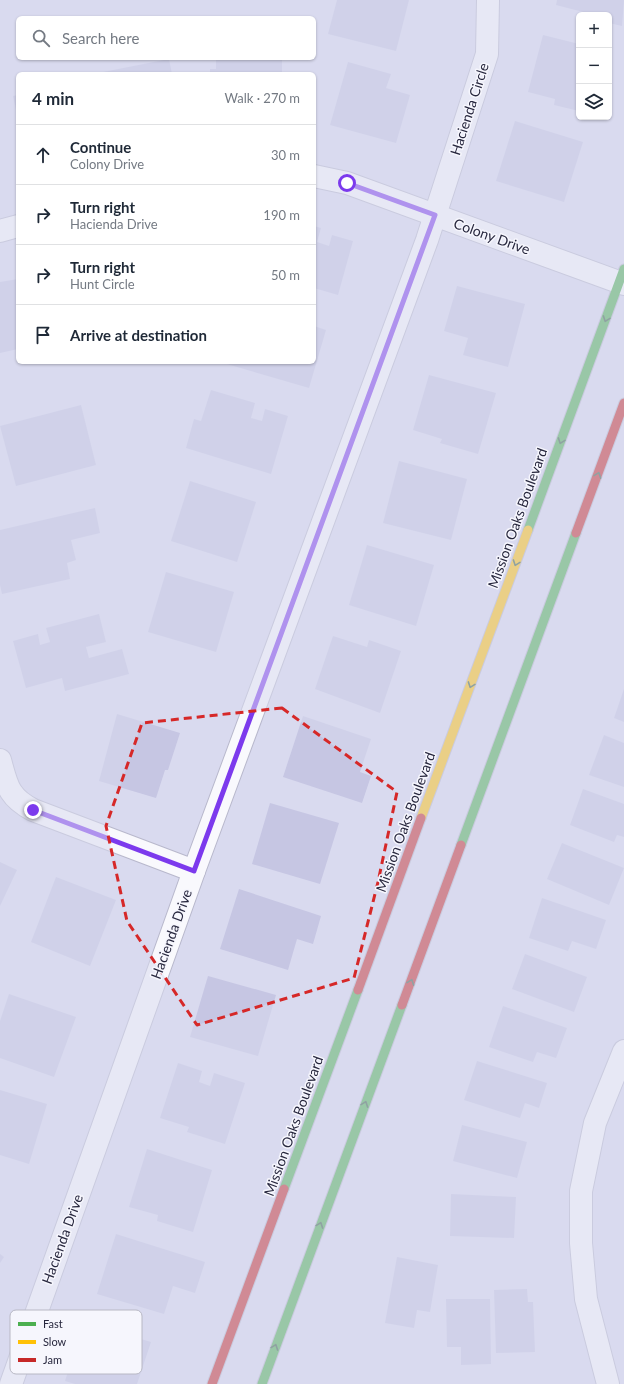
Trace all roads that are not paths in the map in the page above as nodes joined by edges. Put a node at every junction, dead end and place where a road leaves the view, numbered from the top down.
1 (488, 0) edge
2 (316, 176) edge
3 (435, 215) junction
4 (16, 227) edge
5 (0, 231) edge
6 (622, 279) edge
7 (624, 403) edge
8 (0, 760) edge
9 (194, 871) junction
10 (624, 1051) edge
11 (37, 1310) edge
12 (14, 1374) edge
13 (624, 1380) edge
14 (10, 1384) edge
15 (212, 1384) edge
16 (262, 1384) edge
17 (608, 1384) edge
18 (613, 1384) edge

1 - 3 street, Hacienda Circle
2 - 3 street, Colony Drive
3 - 6 street, Colony Drive
3 - 9 street, Hacienda Drive
4 - 5 street
6 -> 15 main road, Mission Oaks Boulevard
16 -> 7 main road
8 - 9 street
9 - 11 street, Hacienda Drive
10 - 17 street
12 - 14 street, Hacienda Drive
13 - 18 street

